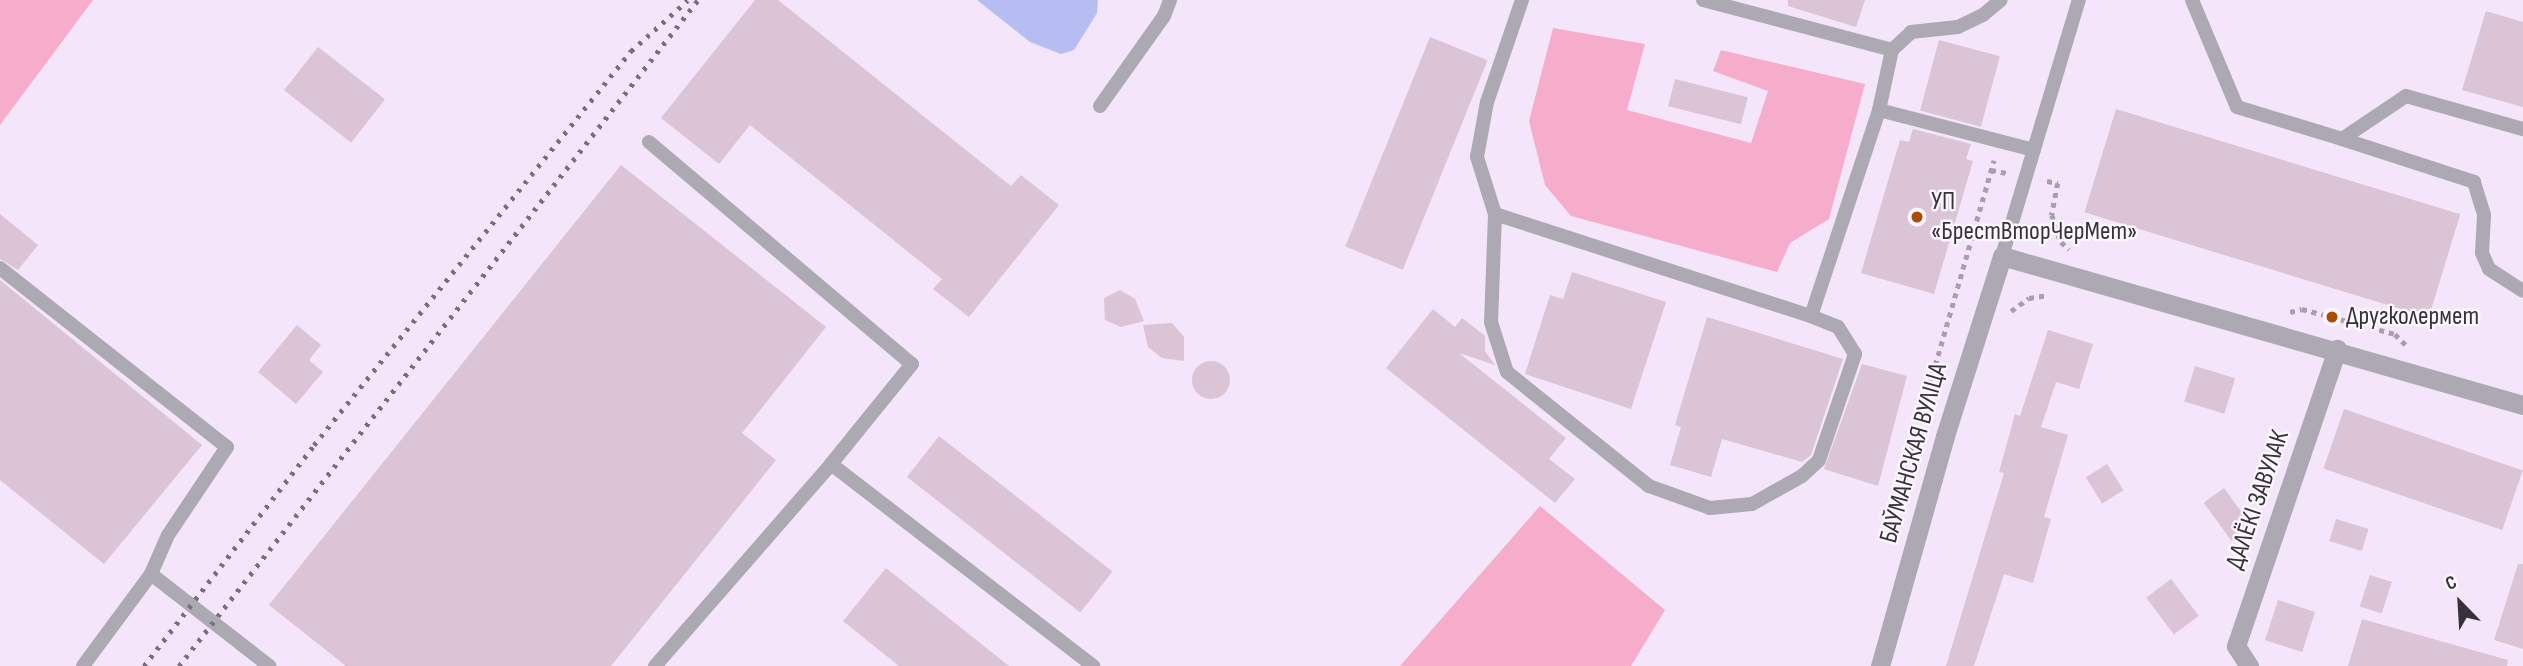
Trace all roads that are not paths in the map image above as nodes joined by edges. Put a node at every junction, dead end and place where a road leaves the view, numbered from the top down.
1 (1170, 0) edge
2 (1522, 0) edge
3 (1703, 0) edge
4 (2001, 0) edge
5 (2079, 0) edge
6 (2192, 0) edge
7 (1892, 50) junction
8 (1100, 106) dead end
9 (1879, 110) junction
10 (2523, 129) edge
11 (2342, 139) junction
12 (649, 142) dead end
13 (2035, 150) junction
14 (1495, 214) junction
15 (2002, 256) junction
16 (0, 268) edge
17 (2523, 291) edge
18 (1811, 316) junction
19 (2337, 349) junction
20 (2523, 405) edge
21 (831, 464) junction
22 (151, 574) junction
23 (83, 666) edge
24 (269, 666) edge
25 (655, 666) edge
26 (1093, 666) edge
27 (1880, 666) edge
28 (2249, 666) edge

1 - 8 lane
2 - 14 lane
3 - 7 lane
4 - 7 lane
5 - 13 lane
6 - 11 lane
7 - 9 lane
9 - 13 lane
9 - 18 lane
10 - 11 lane
11 - 17 lane
12 - 21 lane
13 - 15 lane
14 - 18 lane
14 - 18 lane
15 - 19 street
15 - 27 street, БАЎМАНСКАЯ ВУЛІЦА
16 - 22 lane
19 - 20 street
19 - 28 street, ДАЛЁКІ ЗАВУЛАК
21 - 25 lane
21 - 26 lane
22 - 23 lane
22 - 24 lane

